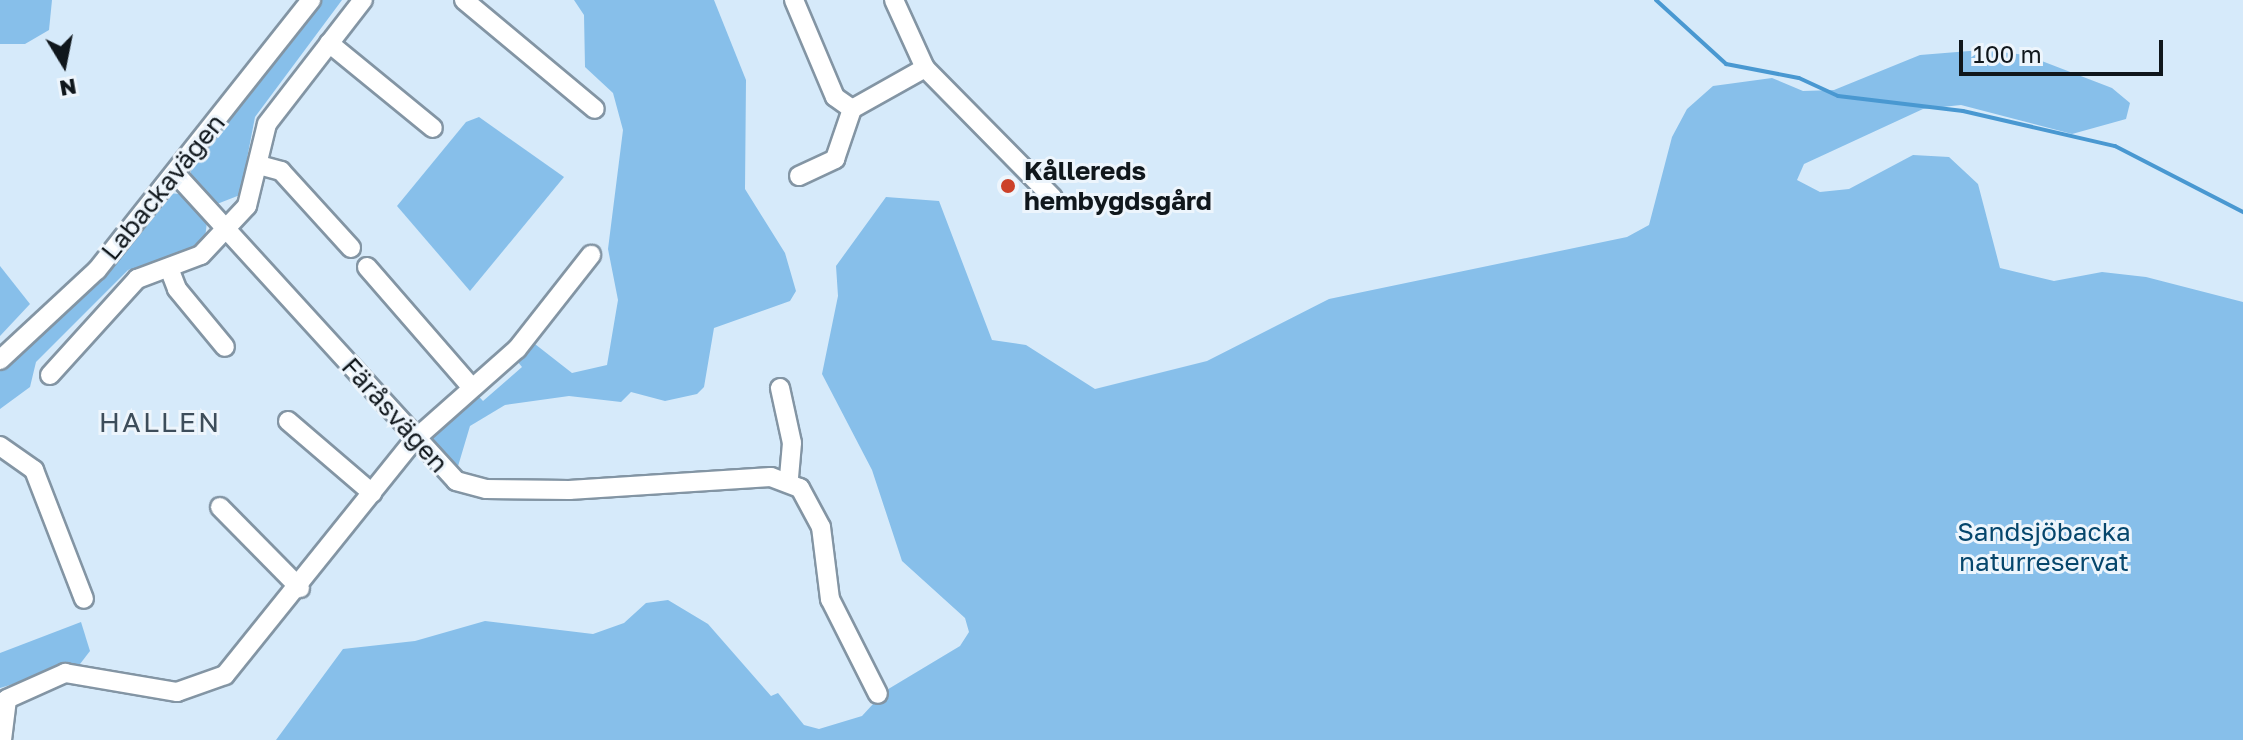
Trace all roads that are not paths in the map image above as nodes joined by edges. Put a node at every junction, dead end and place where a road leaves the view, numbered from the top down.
1 (311, 0) edge
2 (363, 0) edge
3 (464, 0) edge
4 (794, 0) edge
5 (894, 0) edge
6 (329, 43) junction
7 (925, 68) junction
8 (595, 109) dead end
9 (852, 109) junction
10 (433, 128) dead end
11 (259, 165) junction
12 (175, 173) junction
13 (799, 176) dead end
14 (1053, 198) dead end
15 (229, 226) junction
16 (351, 248) dead end
17 (591, 255) dead end
18 (367, 267) dead end
19 (169, 268) junction
20 (225, 347) dead end
21 (0, 360) edge
22 (50, 375) dead end
23 (472, 388) junction
24 (780, 388) dead end
25 (288, 421) dead end
26 (414, 440) junction
27 (0, 446) edge
28 (789, 481) junction
29 (372, 493) junction
30 (220, 507) dead end
31 (300, 588) junction
32 (84, 599) dead end
33 (878, 694) dead end
34 (2, 740) edge

1 - 12 street, Labackavägen
2 - 6 street
3 - 8 street
4 - 9 street
5 - 7 street
6 - 10 street
6 - 11 street
7 - 9 street
7 - 14 street
9 - 13 street
11 - 15 street
11 - 16 street
12 - 15 street, Färåsvägen
12 - 21 street, Labackavägen
15 - 19 street
15 - 26 street, Färåsvägen
17 - 23 street
18 - 23 street
19 - 20 street
19 - 22 street
23 - 26 street
24 - 28 street
25 - 29 street
26 - 28 street, Färåsvägen
26 - 29 street
27 - 32 street
28 - 33 street
29 - 31 street
30 - 31 street
31 - 34 street

